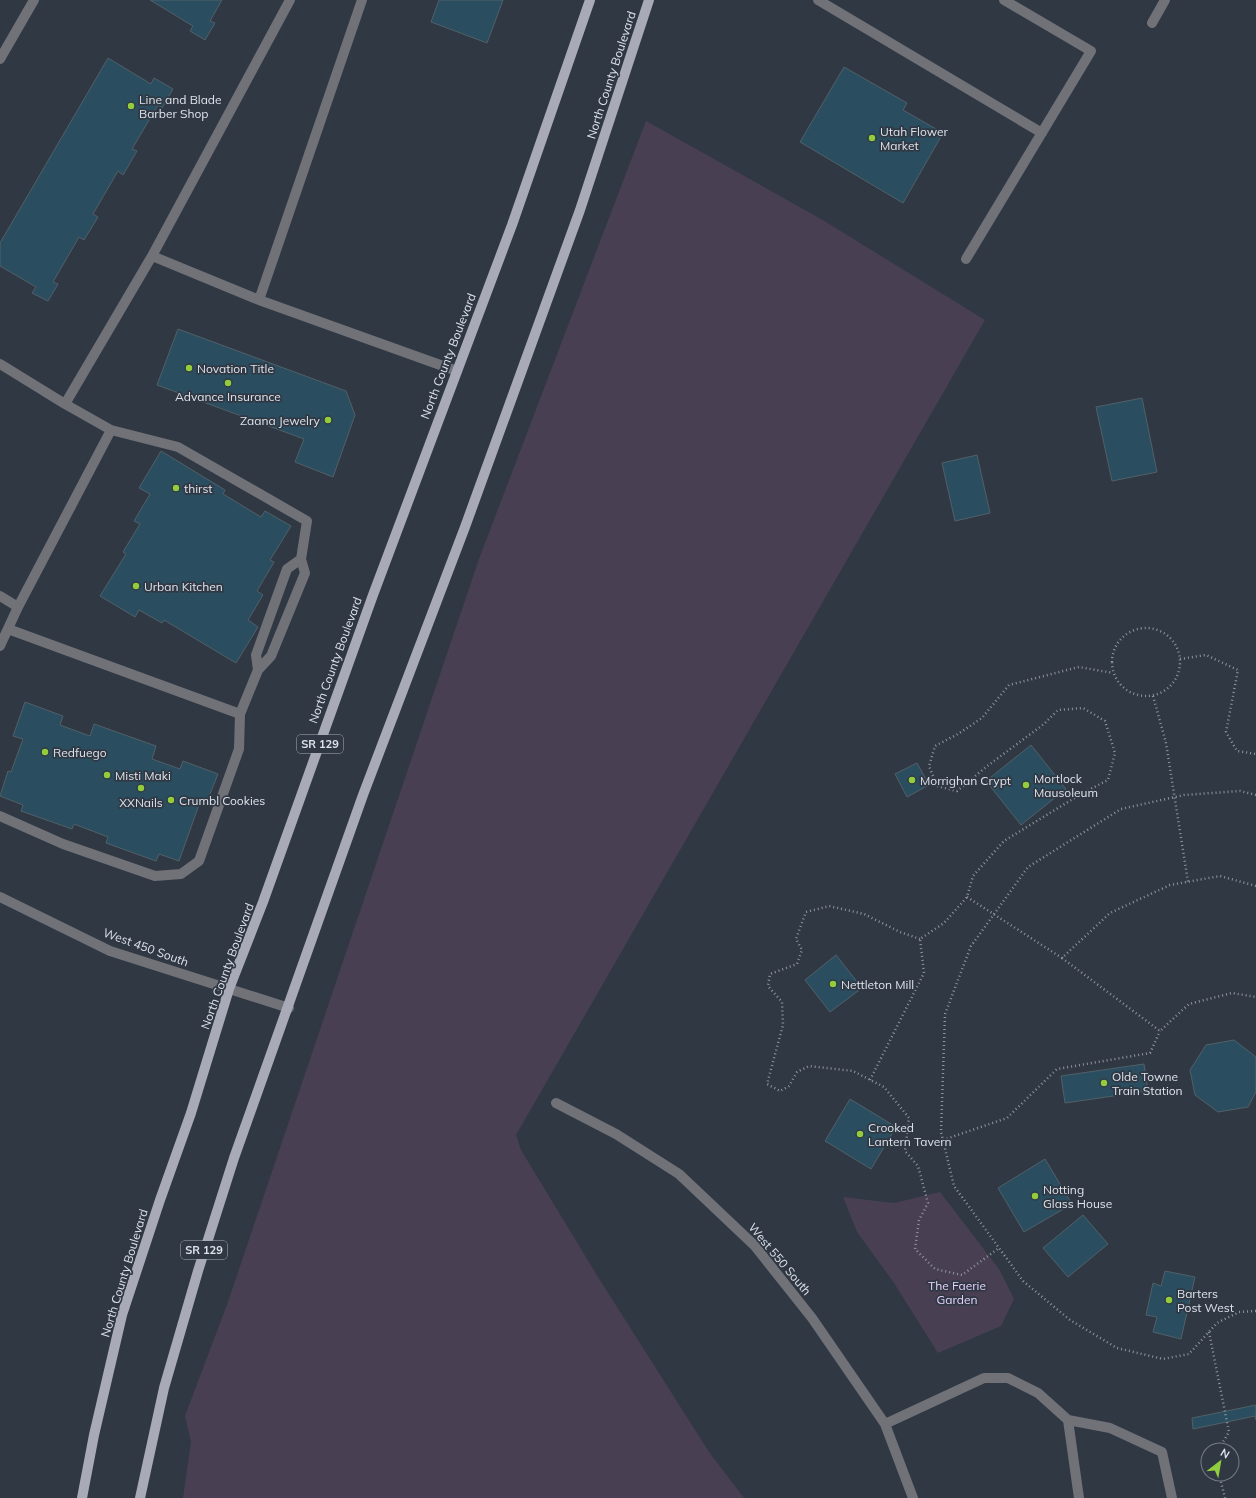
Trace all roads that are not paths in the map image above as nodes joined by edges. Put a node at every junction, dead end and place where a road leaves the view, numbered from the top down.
1 (34, 0) edge
2 (290, 0) edge
3 (362, 0) edge
4 (590, 0) edge
5 (649, 0) edge
6 (818, 0) edge
7 (1004, 0) edge
8 (1165, 0) edge
9 (1152, 23) dead end
10 (0, 59) edge
11 (1042, 132) junction
12 (152, 256) junction
13 (966, 259) dead end
14 (259, 300) junction
15 (0, 364) edge
16 (457, 371) junction
17 (65, 404) junction
18 (111, 430) junction
19 (301, 559) junction
20 (0, 596) edge
21 (18, 607) junction
22 (8, 629) junction
23 (0, 646) edge
24 (258, 670) junction
25 (240, 714) junction
26 (0, 816) edge
27 (0, 897) edge
28 (229, 990) junction
29 (289, 1008) junction
30 (556, 1103) dead end
31 (1068, 1420) junction
32 (885, 1424) junction
33 (82, 1498) edge
34 (140, 1498) edge
35 (913, 1498) edge
36 (1079, 1498) edge
37 (1172, 1498) edge

1 - 10 street
2 - 12 street
3 - 14 street
4 - 16 main road, North County Boulevard / SR 129
5 - 29 main road, North County Boulevard / SR 129
6 - 11 street
7 - 11 street
8 - 9 street
11 - 13 street
12 - 14 street
12 - 17 street
14 - 16 street
15 - 17 street
16 - 28 main road, North County Boulevard / SR 129
17 - 18 street
18 - 19 street
18 - 21 street
19 - 24 street
19 - 24 street
20 - 21 street
21 - 22 street
22 - 23 street
22 - 25 street
24 - 25 street
25 - 26 street
27 - 28 street, West 450 South
28 - 29 street, West 450 South
28 - 33 main road, North County Boulevard / SR 129
29 - 34 main road, North County Boulevard / SR 129
30 - 32 street, West 550 South
31 - 32 street
31 - 36 street
31 - 37 street
32 - 35 street, West 550 South

